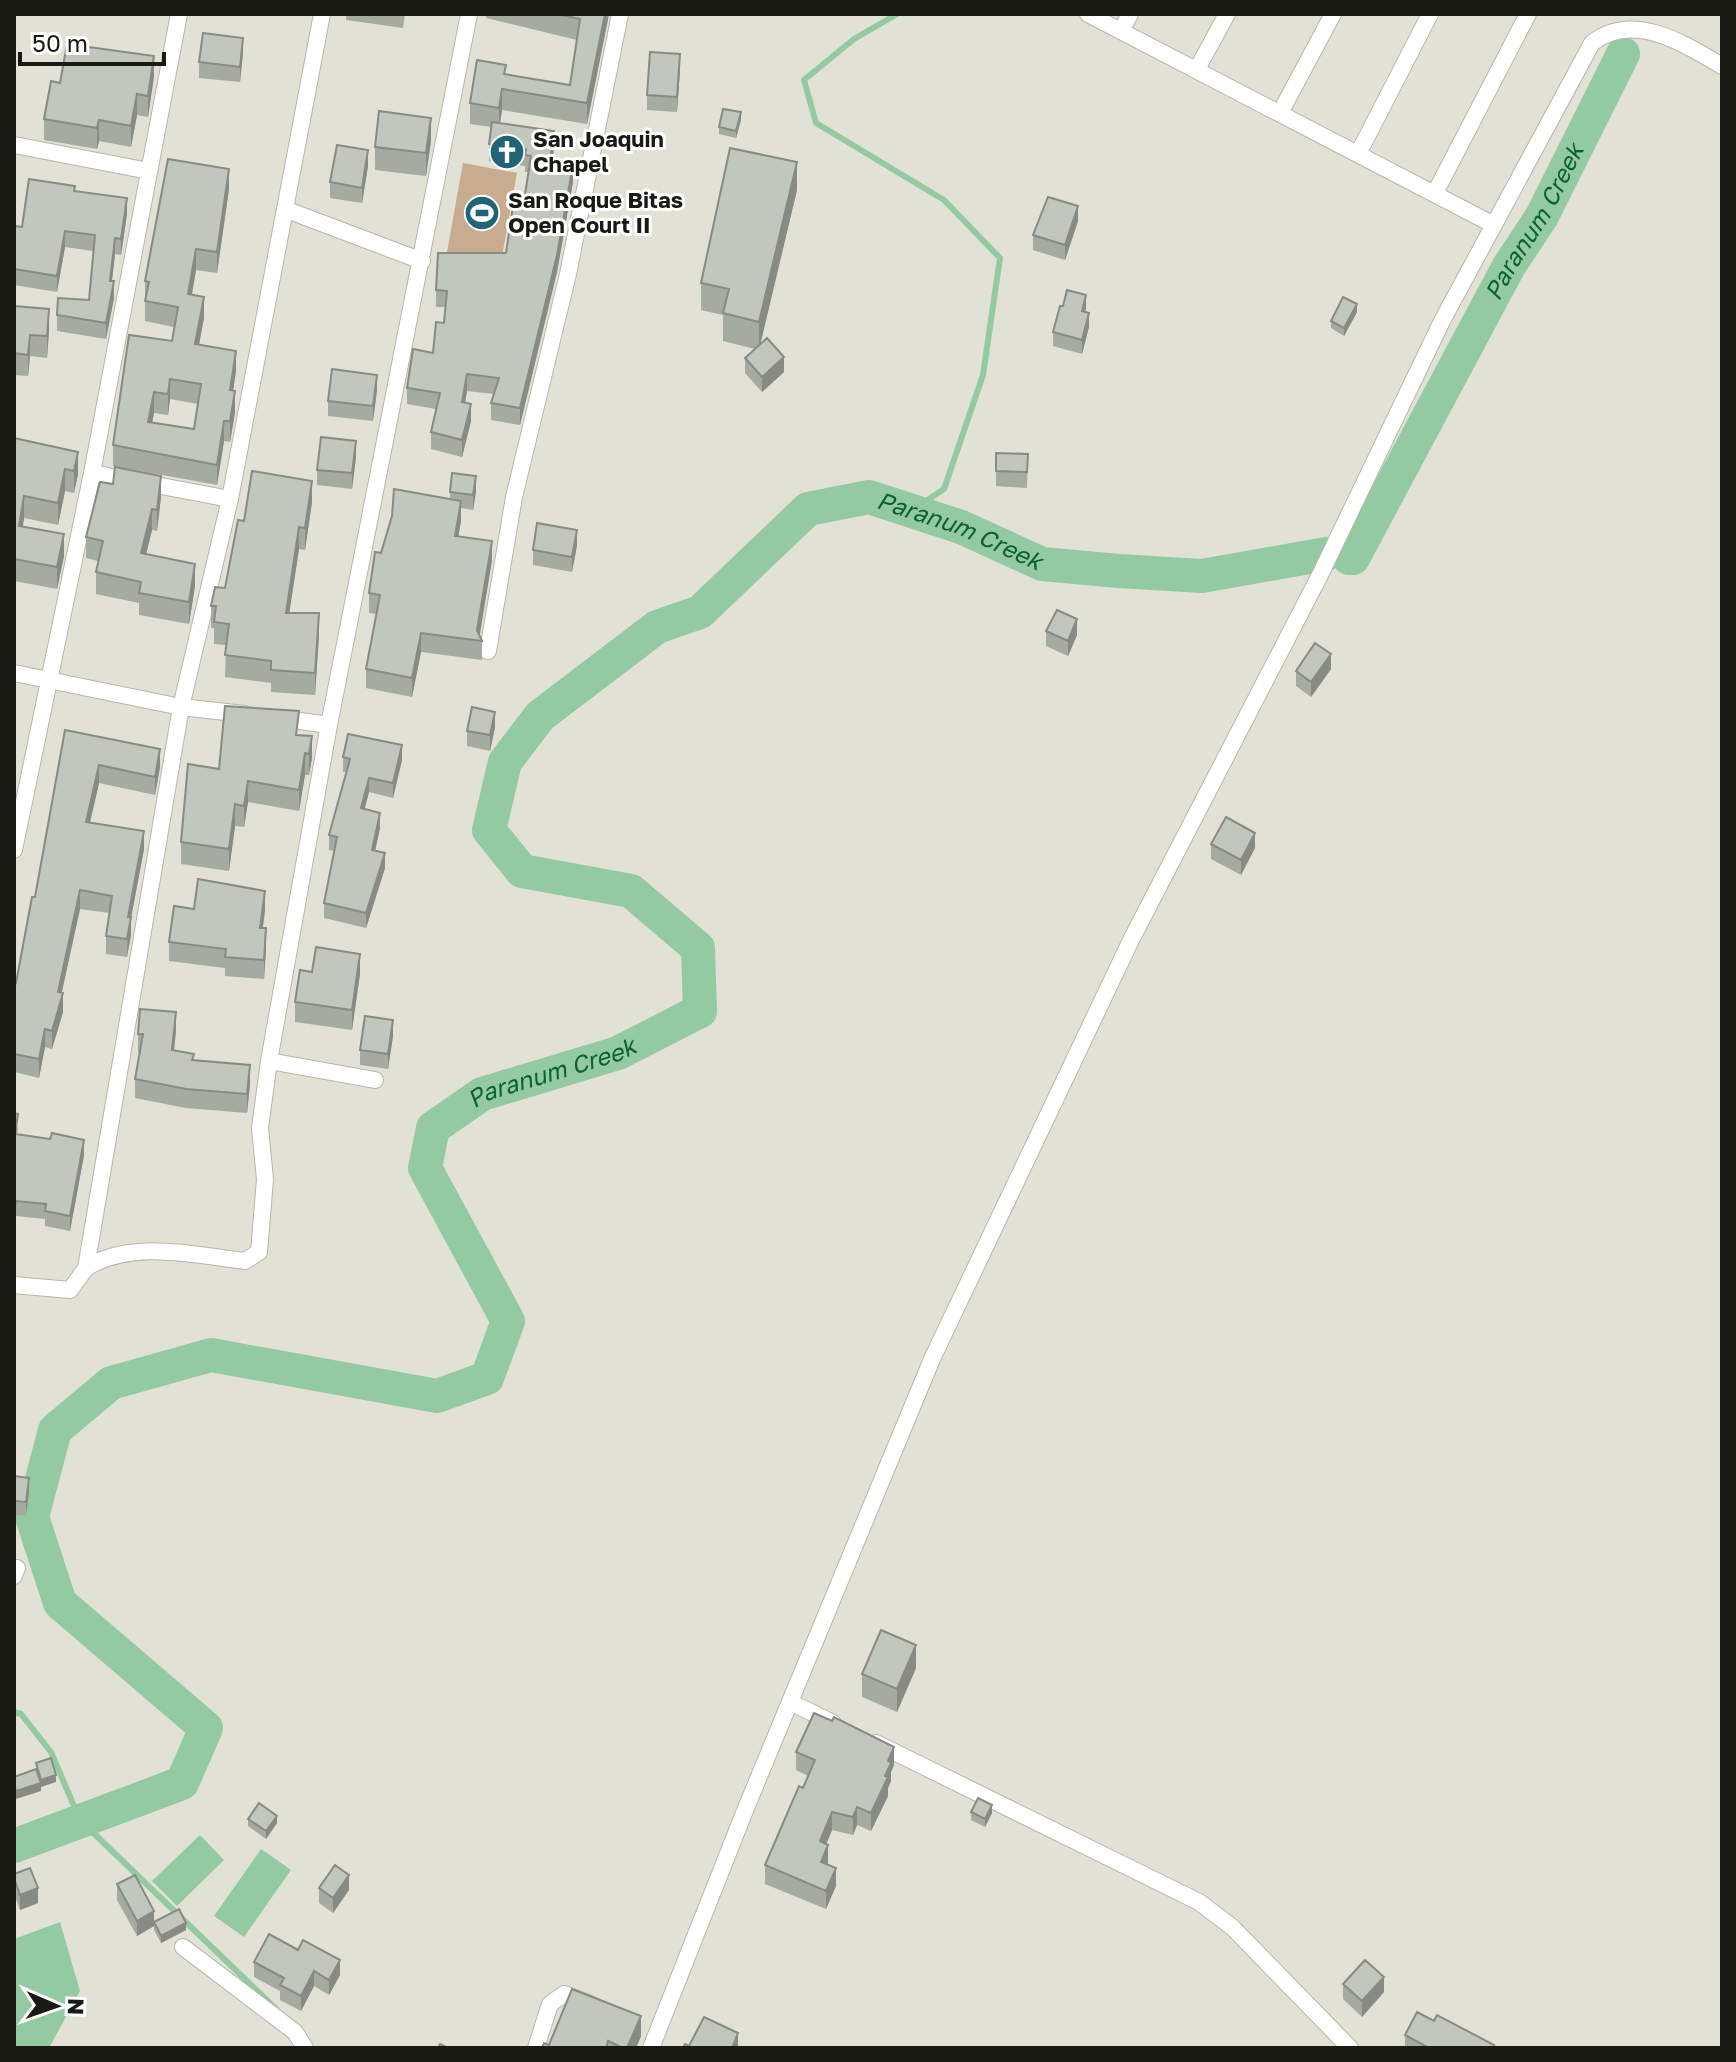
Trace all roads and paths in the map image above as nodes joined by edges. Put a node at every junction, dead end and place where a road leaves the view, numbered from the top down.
1 (179, 14) edge
2 (322, 14) edge
3 (469, 14) edge
4 (620, 14) edge
5 (1088, 14) edge
6 (1130, 14) edge
7 (1227, 14) edge
8 (1333, 14) edge
9 (1430, 14) edge
10 (1528, 14) edge
11 (1121, 31) junction
12 (1722, 66) edge
13 (1197, 69) junction
14 (1280, 113) junction
15 (14, 145) edge
16 (1359, 152) junction
17 (149, 171) junction
18 (1435, 193) junction
19 (287, 210) junction
20 (1494, 225) junction
21 (422, 261) junction
22 (92, 473) junction
23 (230, 499) junction
24 (488, 651) dead end
25 (14, 673) edge
26 (48, 678) junction
27 (181, 707) junction
28 (329, 725) junction
29 (14, 850) edge
30 (269, 1061) junction
31 (375, 1080) dead end
32 (86, 1268) junction
33 (14, 1285) edge
34 (790, 1702) junction
35 (183, 1947) dead end
36 (604, 2010) edge
37 (305, 2048) edge
38 (536, 2048) edge
39 (651, 2048) edge
40 (1350, 2048) edge

1 - 17 street
2 - 19 street
3 - 21 street
4 - 24 street
5 - 11 street
6 - 11 street
7 - 13 street
8 - 14 street
9 - 16 street
10 - 18 street
11 - 13 street
12 - 20 street
13 - 14 street
14 - 16 street
15 - 17 street
16 - 18 street
17 - 22 street
18 - 20 street
19 - 21 street
19 - 23 street
20 - 34 street
21 - 28 street
22 - 23 street
22 - 26 street
23 - 27 street
25 - 26 street
26 - 27 street
26 - 29 street
27 - 28 street
27 - 32 street
28 - 30 street
30 - 31 street
30 - 32 street
32 - 33 street
34 - 39 street
34 - 40 street
35 - 37 street
36 - 38 street

